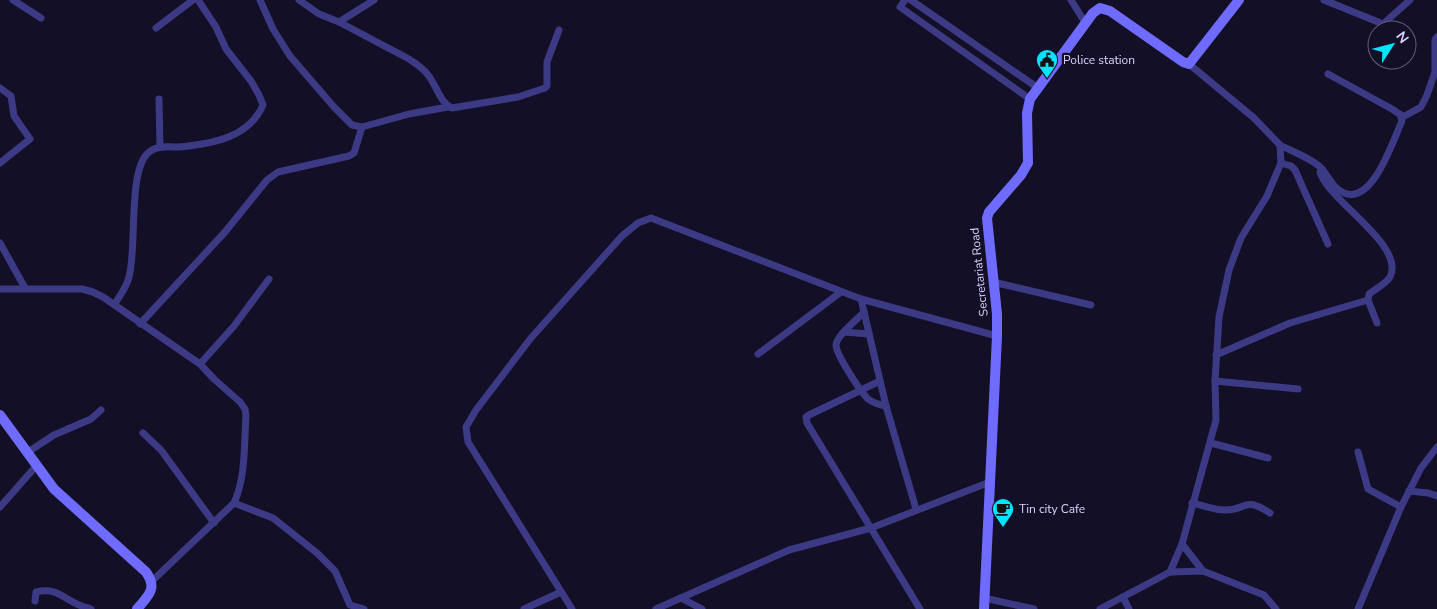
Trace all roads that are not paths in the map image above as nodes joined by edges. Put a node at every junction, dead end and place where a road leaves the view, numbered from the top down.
1 (13, 0) edge
2 (193, 0) edge
3 (198, 0) edge
4 (260, 0) edge
5 (299, 0) edge
6 (374, 0) edge
7 (905, 0) edge
8 (911, 0) edge
9 (1071, 0) edge
10 (1239, 0) edge
11 (1324, 0) edge
12 (1410, 0) edge
13 (1103, 4) edge
14 (41, 18) dead end
15 (339, 22) junction
16 (1086, 24) junction
17 (156, 28) dead end
18 (559, 30) dead end
19 (1437, 37) edge
20 (1188, 64) junction
21 (1328, 74) dead end
22 (0, 88) edge
23 (1038, 88) junction
24 (159, 99) dead end
25 (1030, 99) junction
26 (448, 107) junction
27 (1402, 118) junction
28 (362, 126) junction
29 (1280, 145) junction
30 (160, 147) junction
31 (0, 163) edge
32 (1281, 163) junction
33 (1320, 167) junction
34 (0, 243) edge
35 (1328, 244) dead end
36 (269, 279) dead end
37 (993, 282) junction
38 (25, 288) junction
39 (0, 289) edge
40 (841, 292) junction
41 (861, 299) junction
42 (1368, 300) junction
43 (114, 304) junction
44 (1091, 305) dead end
45 (864, 312) junction
46 (1377, 323) dead end
47 (140, 324) junction
48 (844, 332) junction
49 (869, 334) junction
50 (997, 336) junction
51 (758, 354) dead end
52 (1216, 355) junction
53 (200, 364) junction
54 (880, 380) junction
55 (1215, 382) junction
56 (1298, 388) dead end
57 (861, 389) junction
58 (886, 406) junction
59 (101, 410) dead end
60 (0, 415) edge
61 (142, 433) dead end
62 (1210, 444) junction
63 (1437, 447) edge
64 (28, 452) junction
65 (1358, 452) dead end
66 (1268, 458) dead end
67 (38, 465) junction
68 (990, 482) junction
69 (1409, 490) junction
70 (1437, 496) edge
71 (234, 503) junction
72 (1192, 503) junction
73 (0, 507) edge
74 (1401, 507) junction
75 (916, 509) junction
76 (1270, 513) dead end
77 (214, 523) junction
78 (871, 528) junction
79 (1182, 544) junction
80 (1204, 571) junction
81 (1170, 572) junction
82 (152, 580) junction
83 (561, 592) junction
84 (681, 598) junction
85 (984, 598) junction
86 (1123, 598) junction
87 (35, 602) dead end
88 (91, 609) edge
89 (137, 609) edge
90 (364, 609) edge
91 (524, 609) edge
92 (572, 609) edge
93 (656, 609) edge
94 (702, 609) edge
95 (920, 609) edge
96 (984, 609) edge
97 (1034, 609) edge
98 (1100, 609) edge
99 (1129, 609) edge
100 (1276, 609) edge
101 (1358, 609) edge

1 - 14 street
2 - 17 street
3 - 30 street
4 - 28 street
5 - 15 street
6 - 15 street
7 - 25 street
8 - 23 street
9 - 16 street
10 - 20 street
11 - 12 street
13 - 16 street, Secretariat Road
13 - 20 street, Secretariat Road
15 - 26 street
16 - 23 street, Secretariat Road
18 - 26 street
19 - 27 street
20 - 29 street
21 - 27 street
22 - 31 street
23 - 25 street, Secretariat Road
24 - 30 street
25 - 37 street, Secretariat Road
26 - 28 street
27 - 33 street
28 - 47 street
29 - 32 street
29 - 33 street
30 - 43 street
32 - 35 street
32 - 52 street
33 - 42 street
34 - 38 street
36 - 53 street
37 - 44 street
37 - 50 street, Secretariat Road
38 - 39 street
38 - 43 street
40 - 41 street
40 - 51 street
40 - 83 street
41 - 45 street
41 - 50 street
42 - 46 street
42 - 52 street
43 - 47 street
45 - 48 street
45 - 49 street
47 - 53 street
48 - 49 street
48 - 57 street
49 - 54 street
50 - 68 street, Secretariat Road
52 - 55 street
53 - 71 street
54 - 57 street
54 - 58 street
55 - 56 street
55 - 62 street
57 - 58 street
57 - 78 street
58 - 75 street
59 - 64 street
60 - 64 street
61 - 77 street
62 - 66 street
62 - 72 street
63 - 69 street
64 - 67 street
65 - 74 street
67 - 73 street
67 - 82 street
68 - 75 street
68 - 85 street, Secretariat Road
69 - 70 street
69 - 74 street
71 - 77 street
71 - 90 street
72 - 76 street
72 - 79 street
74 - 101 street
75 - 78 street
77 - 82 street
78 - 84 street
78 - 95 street
79 - 80 street
79 - 81 street
80 - 81 street
80 - 100 street
81 - 86 street
82 - 89 street
83 - 91 street
83 - 92 street
84 - 93 street
84 - 94 street
85 - 96 street, Secretariat Road
85 - 97 street
86 - 98 street
86 - 99 street
87 - 88 street

